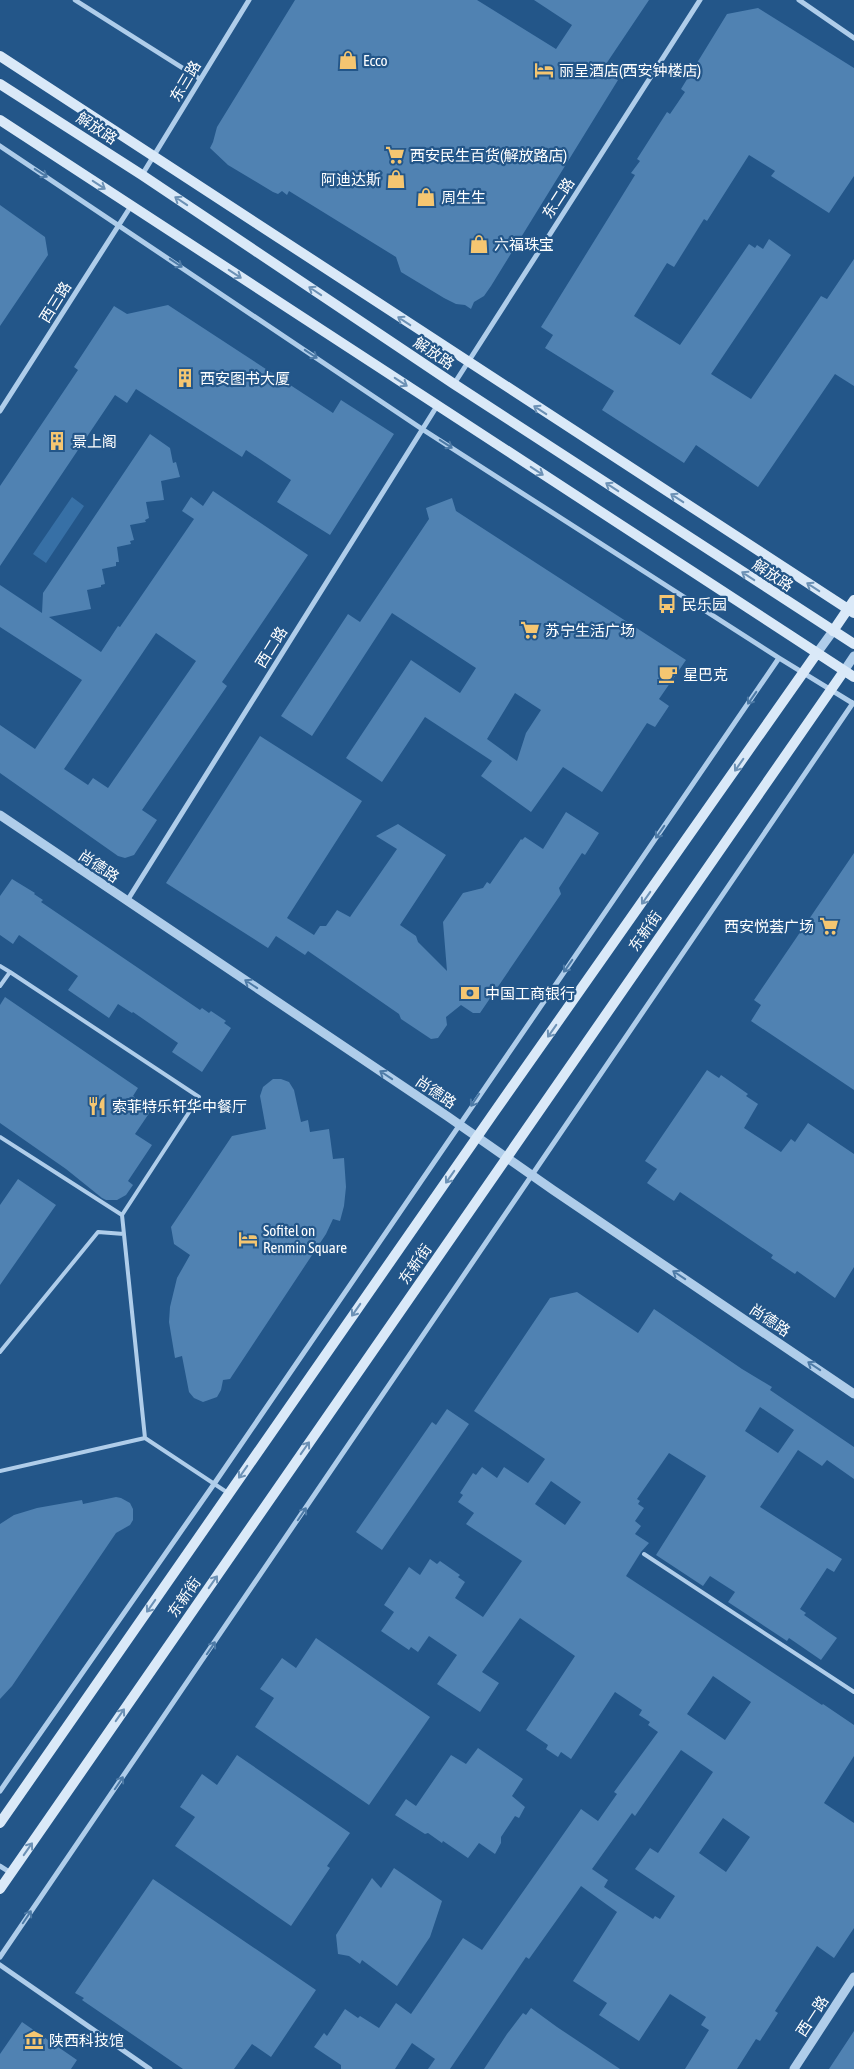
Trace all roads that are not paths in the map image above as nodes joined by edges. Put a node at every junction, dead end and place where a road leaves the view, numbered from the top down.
1 (75, 0) edge
2 (250, 0) edge
3 (700, 0) edge
4 (799, 0) edge
5 (854, 38) edge
6 (0, 56) edge
7 (200, 79) junction
8 (0, 84) edge
9 (0, 120) edge
10 (0, 146) edge
11 (153, 157) junction
12 (142, 175) junction
13 (131, 206) junction
14 (119, 224) junction
15 (468, 363) junction
16 (454, 384) junction
17 (437, 406) junction
18 (0, 411) edge
19 (422, 429) junction
20 (852, 608) edge
21 (833, 631) junction
22 (854, 644) edge
23 (817, 653) junction
24 (854, 656) edge
25 (779, 658) junction
26 (844, 670) junction
27 (804, 673) junction
28 (854, 677) edge
29 (831, 690) junction
30 (854, 703) edge
31 (0, 815) edge
32 (127, 901) junction
33 (0, 966) edge
34 (10, 972) junction
35 (0, 986) edge
36 (459, 1124) junction
37 (0, 1137) edge
38 (477, 1137) junction
39 (507, 1158) junction
40 (532, 1176) junction
41 (122, 1216) junction
42 (124, 1234) junction
43 (0, 1352) edge
44 (854, 1394) edge
45 (145, 1438) junction
46 (0, 1471) edge
47 (214, 1484) junction
48 (228, 1493) junction
49 (644, 1554) dead end
50 (854, 1692) edge
51 (0, 1791) edge
52 (0, 1823) edge
53 (0, 1866) edge
54 (11, 1873) junction
55 (0, 1889) edge
56 (0, 1957) edge
57 (0, 1965) edge
58 (854, 1977) edge
59 (150, 2069) edge
60 (794, 2069) edge

1 - 7 street
2 - 7 street, 东三路
3 - 15 street, 东二路
4 - 5 street
6 - 11 main road
7 - 11 street, 东三路
8 - 12 main road, 解放路
9 -> 13 main road
10 -> 14 street
11 - 12 street, 东三路
15 -> 11 main road
16 -> 12 main road, 解放路
13 - 14 street, 西三路
13 -> 17 main road
14 - 18 street, 西三路
14 -> 19 street
15 - 16 street, 东二路
20 -> 15 main road
21 -> 16 main road, 解放路
17 - 19 street, 西二路
17 -> 23 main road
19 -> 25 street
19 - 32 street, 西二路
20 - 21 main road, 东新街
21 - 22 main road, 解放路
21 - 23 street, 东新街
23 - 26 main road
23 - 27 main road, 东新街
24 - 26 street, 东新街
25 - 27 street
25 -> 36 street
26 - 28 main road
26 - 29 main road, 东新街
27 - 29 street
27 -> 38 main road, 东新街
29 - 30 street
29 - 39 main road, 东新街
30 - 40 street
31 - 32 street, 尚德路
36 -> 32 street, 尚德路
33 - 34 lane
34 - 35 lane
34 - 41 lane
36 - 38 street, 尚德路
36 - 47 street
37 - 41 lane
38 - 39 street, 尚德路
38 -> 48 main road, 东新街
39 - 40 street, 尚德路
54 -> 39 main road, 东新街
44 -> 40 street, 尚德路
56 -> 40 street
41 - 42 lane
42 - 43 lane
42 - 45 lane
45 - 46 lane
45 - 47 lane
47 - 48 lane
47 - 51 street
48 -> 52 main road, 东新街
49 - 50 lane
53 - 54 street
54 - 55 main road, 东新街
57 - 59 street
58 - 60 street, 西一路

